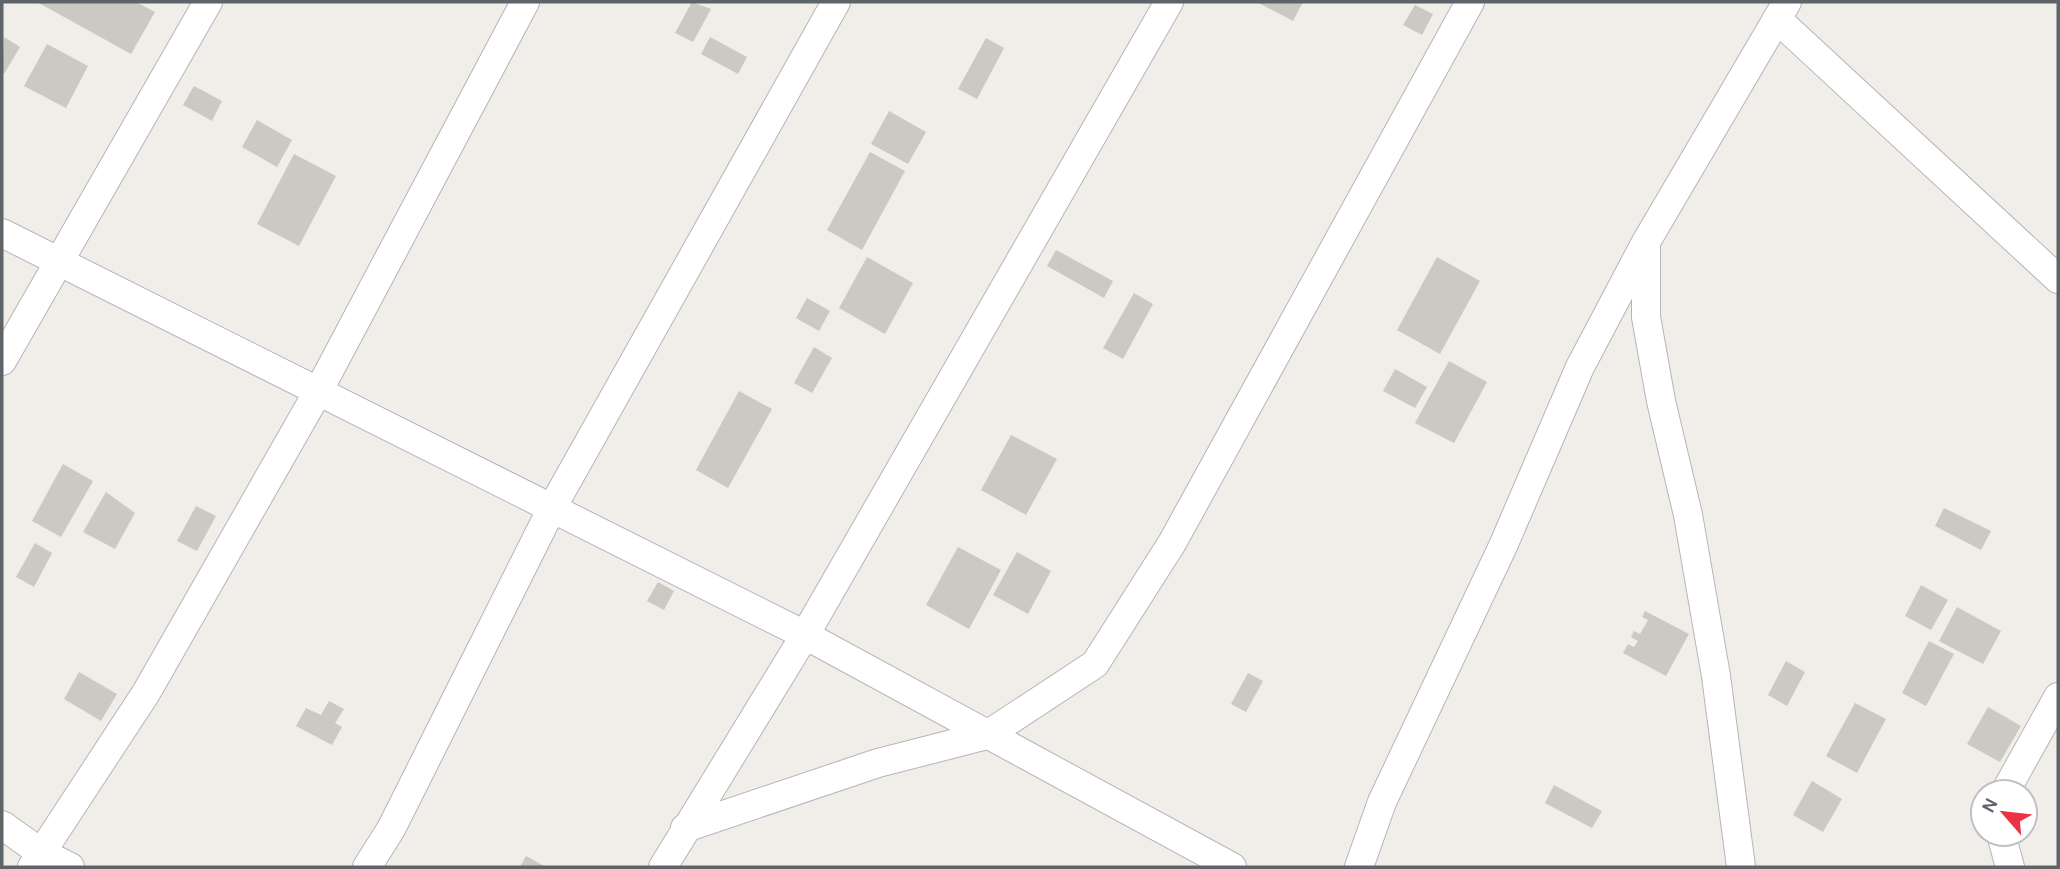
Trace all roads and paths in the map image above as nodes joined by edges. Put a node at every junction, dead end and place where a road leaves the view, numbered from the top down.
1 (208, 2) edge
2 (525, 2) edge
3 (836, 2) edge
4 (1169, 2) edge
5 (1470, 2) edge
6 (1782, 10) edge
7 (2, 233) edge
8 (1646, 242) junction
9 (60, 261) junction
10 (2058, 279) edge
11 (2, 361) edge
12 (318, 390) junction
13 (552, 506) junction
14 (805, 635) junction
15 (2058, 697) edge
16 (988, 735) junction
17 (2014, 778) edge
18 (2, 825) edge
19 (685, 828) junction
20 (2005, 848) edge
21 (36, 860) edge
22 (70, 867) edge
23 (368, 867) edge
24 (663, 867) edge
25 (1232, 867) edge
26 (1359, 867) edge
27 (1741, 867) edge
28 (2010, 867) edge

1 - 9 street
2 - 12 street
3 - 13 street
4 - 14 street
5 - 16 street
6 - 8 street
6 - 10 street
7 - 9 street
8 - 26 street
8 - 27 street
9 - 11 street
9 - 12 street
12 - 13 street
12 - 21 street
13 - 14 street
13 - 23 street
14 - 16 street
14 - 19 street
15 - 17 street
16 - 19 street
16 - 25 street
18 - 21 street
19 - 24 street
20 - 28 street
21 - 22 street

